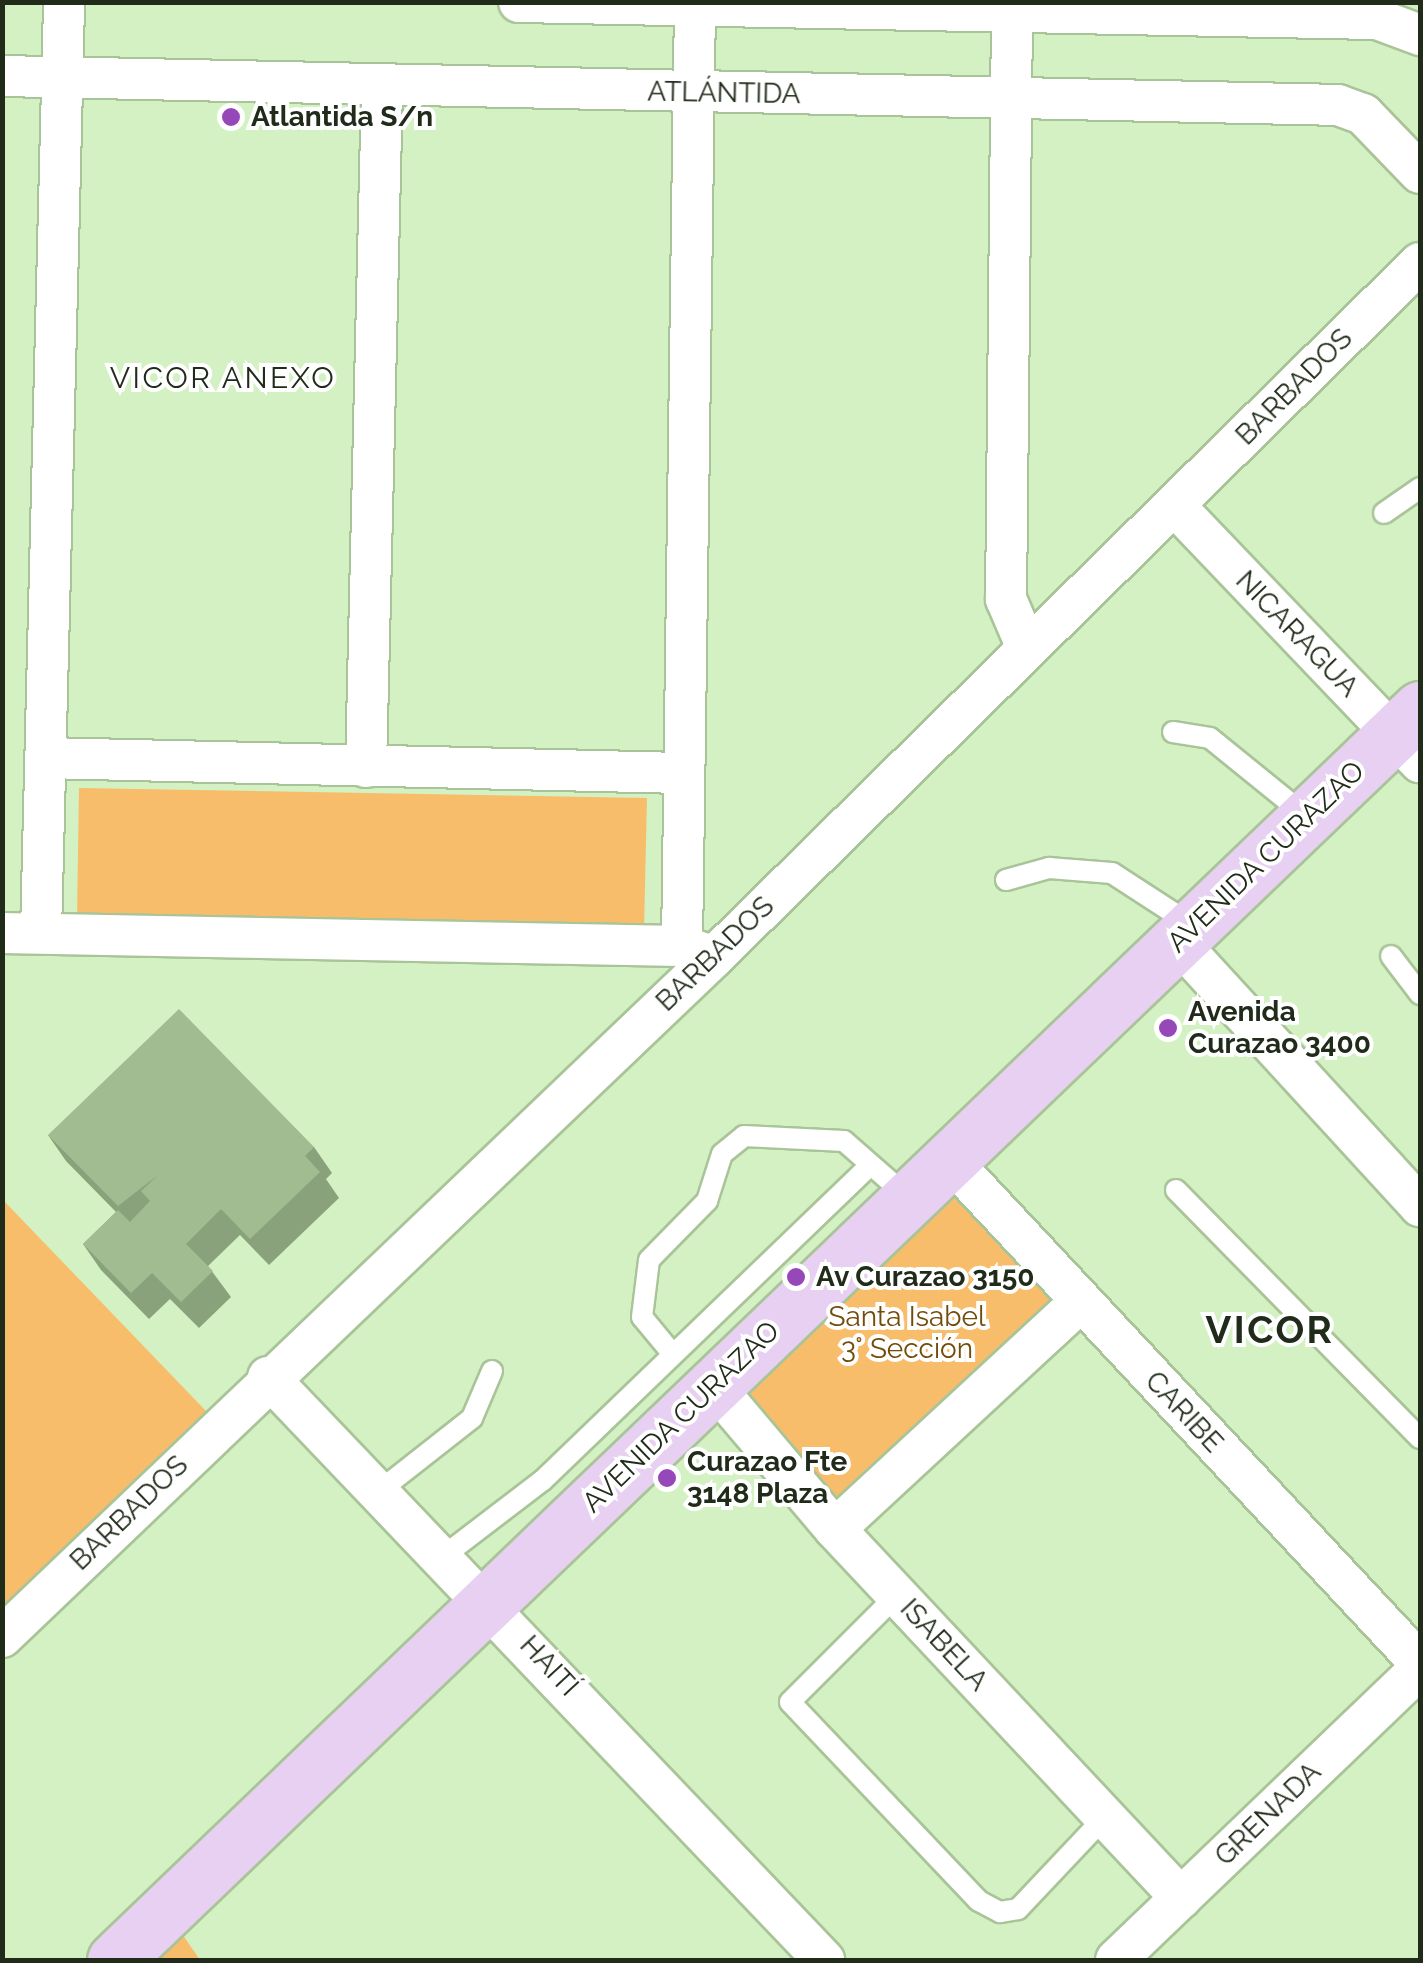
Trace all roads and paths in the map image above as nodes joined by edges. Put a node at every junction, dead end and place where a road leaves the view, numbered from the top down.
1 (64, 2) edge
2 (518, 2) edge
3 (696, 3) edge
4 (1148, 8) edge
5 (1012, 11) junction
6 (1420, 34) edge
7 (2, 76) edge
8 (62, 78) junction
9 (382, 86) junction
10 (694, 93) junction
11 (1010, 97) junction
12 (1420, 172) edge
13 (1420, 263) edge
14 (1420, 488) edge
15 (1174, 506) junction
16 (1384, 513) dead end
17 (1028, 648) junction
18 (1173, 732) dead end
19 (1412, 735) edge
20 (45, 758) junction
21 (366, 767) junction
22 (682, 774) junction
23 (1308, 816) junction
24 (1006, 880) dead end
25 (22, 933) edge
26 (1185, 934) junction
27 (698, 951) junction
28 (1392, 956) dead end
29 (1420, 994) edge
30 (949, 1159) junction
31 (889, 1182) junction
32 (1176, 1190) dead end
33 (1420, 1206) edge
34 (1080, 1302) junction
35 (671, 1352) junction
36 (492, 1370) dead end
37 (268, 1377) junction
38 (714, 1386) junction
39 (1420, 1438) edge
40 (378, 1492) junction
41 (836, 1529) junction
42 (441, 1558) junction
43 (897, 1595) junction
44 (487, 1601) junction
45 (2, 1637) edge
46 (1420, 1666) edge
47 (1105, 1816) junction
48 (1182, 1898) junction
49 (115, 1960) edge
50 (824, 1960) edge
51 (1116, 1960) edge

1 - 8 street
2 - 3 street
3 - 5 street
3 - 10 street
4 - 5 street
4 - 6 street
5 - 11 street
7 - 8 street, ATLÁNTIDA
8 - 9 street, ATLÁNTIDA
8 - 20 street
9 - 10 street, ATLÁNTIDA
9 - 21 street
10 - 11 street, ATLÁNTIDA
10 - 22 street
11 - 12 street, ATLÁNTIDA
11 - 17 street
13 - 15 street, BARBADOS
14 - 16 lane
15 - 17 street, BARBADOS
15 - 19 street, NICARAGUA
17 - 27 street, BARBADOS
18 - 23 lane
19 - 23 street, AVENIDA CURAZAO
20 - 21 street
20 - 25 street
21 - 22 street
22 - 27 street
23 - 26 street, AVENIDA CURAZAO
24 - 26 lane
25 - 27 street
26 - 30 street, AVENIDA CURAZAO
26 - 33 street
27 - 37 street, BARBADOS
28 - 29 lane
30 - 31 street, AVENIDA CURAZAO
30 - 34 street, CARIBE
31 - 35 lane
31 - 35 lane
31 - 38 street, AVENIDA CURAZAO
32 - 39 lane
34 - 41 street
34 - 46 street, CARIBE
35 - 42 lane
36 - 40 lane
37 - 40 street, HAITÍ
37 - 45 street, BARBADOS
38 - 41 street, ISABELA
38 - 44 street, AVENIDA CURAZAO
40 - 42 street, HAITÍ
41 - 43 street, ISABELA
42 - 44 street, HAITÍ
43 - 47 street, ISABELA
43 - 47 lane
44 - 49 street, AVENIDA CURAZAO
44 - 50 street, HAITÍ
46 - 48 street, GRENADA
47 - 48 street, ISABELA
48 - 51 street, GRENADA

